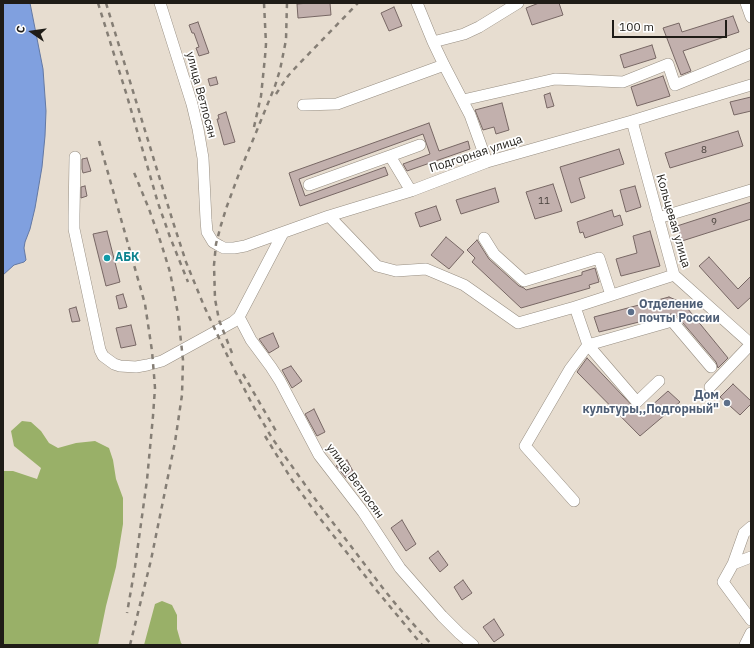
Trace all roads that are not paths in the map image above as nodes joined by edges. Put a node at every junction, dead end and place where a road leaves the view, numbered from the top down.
1 (160, 3) edge
2 (417, 3) edge
3 (518, 3) edge
4 (746, 3) edge
5 (751, 17) edge
6 (433, 42) junction
7 (751, 54) edge
8 (444, 65) junction
9 (751, 85) edge
10 (463, 100) junction
11 (303, 105) dead end
12 (632, 122) junction
13 (420, 145) dead end
14 (390, 156) junction
15 (75, 157) dead end
16 (487, 162) junction
17 (308, 185) dead end
18 (751, 190) edge
19 (411, 191) junction
20 (329, 216) junction
21 (658, 218) junction
22 (283, 233) junction
23 (484, 238) dead end
24 (213, 242) joint
25 (674, 276) junction
26 (611, 295) junction
27 (575, 307) junction
28 (239, 317) junction
29 (751, 344) edge
30 (588, 345) junction
31 (711, 367) dead end
32 (659, 380) dead end
33 (710, 387) dead end
34 (574, 501) dead end
35 (751, 527) edge
36 (751, 557) edge
37 (733, 564) junction
38 (751, 620) edge
39 (751, 632) edge
40 (473, 645) edge
41 (746, 645) edge

1 - 24 street, улица Ветлосян
2 - 6 street
3 - 6 street
4 - 5 street
6 - 8 street
7 - 10 street
8 - 10 street
8 - 11 street
9 - 12 street, Подгорная улица
10 - 16 street
12 - 16 street, Подгорная улица
12 - 21 street, Кольцевая улица
13 - 14 street
14 - 17 street
14 - 19 street
15 - 28 street
16 - 19 street, Подгорная улица
18 - 21 street
19 - 20 street, Подгорная улица
20 - 22 street, Подгорная улица
20 - 27 street
21 - 25 street, Кольцевая улица
22 - 24 street, Подгорная улица
22 - 28 street
23 - 26 street
25 - 26 street
25 - 29 street, Кольцевая улица
26 - 27 street
27 - 30 street
28 - 40 street, улица Ветлосян
29 - 33 street
30 - 31 street
30 - 32 street
30 - 34 street
35 - 37 street
36 - 37 street
37 - 38 street
39 - 41 street

